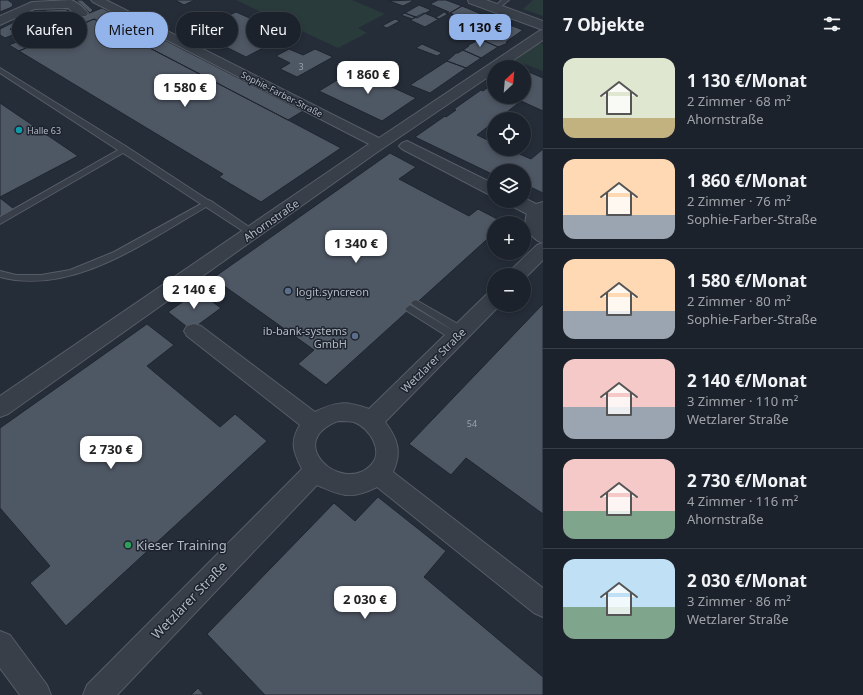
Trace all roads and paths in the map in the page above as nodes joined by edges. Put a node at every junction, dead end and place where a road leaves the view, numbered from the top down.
1 (97, 0) edge
2 (474, 0) edge
3 (27, 3) edge
4 (501, 4) edge
5 (81, 12) edge
6 (0, 21) edge
7 (543, 26) edge
8 (543, 34) edge
9 (0, 70) edge
10 (380, 144) junction
11 (407, 146) dead end
12 (124, 149) junction
13 (487, 186) edge
14 (208, 203) junction
15 (540, 210) edge
16 (0, 221) edge
17 (252, 232) junction
18 (543, 237) edge
19 (543, 249) edge
20 (524, 268) edge
21 (0, 274) edge
22 (487, 305) edge
23 (413, 306) dead end
24 (194, 331) dead end
25 (459, 334) junction
26 (0, 408) edge
27 (372, 421) junction
28 (313, 423) junction
29 (315, 471) junction
30 (378, 474) junction
31 (543, 604) edge
32 (0, 645) edge
33 (37, 695) edge
34 (97, 695) edge

1 - 10 street, Sophie-Farber-Straße
2 - 4 street
3 - 5 street
3 - 6 street
4 - 7 street
8 - 10 street, Ahornstraße
9 - 12 lane
10 - 17 street, Ahornstraße
11 - 13 street
12 - 14 lane
12 - 16 lane
14 - 17 lane
14 - 21 lane
15 - 18 street
17 - 26 street, Ahornstraße
19 - 20 street
22 - 25 street, Wetzlarer Straße
23 - 25 lane
24 - 28 street
25 - 27 street, Wetzlarer Straße
27 - 28 street
27 - 30 street
28 - 29 street
29 - 30 street
29 - 34 street, Wetzlarer Straße
30 - 31 street
32 - 33 street

